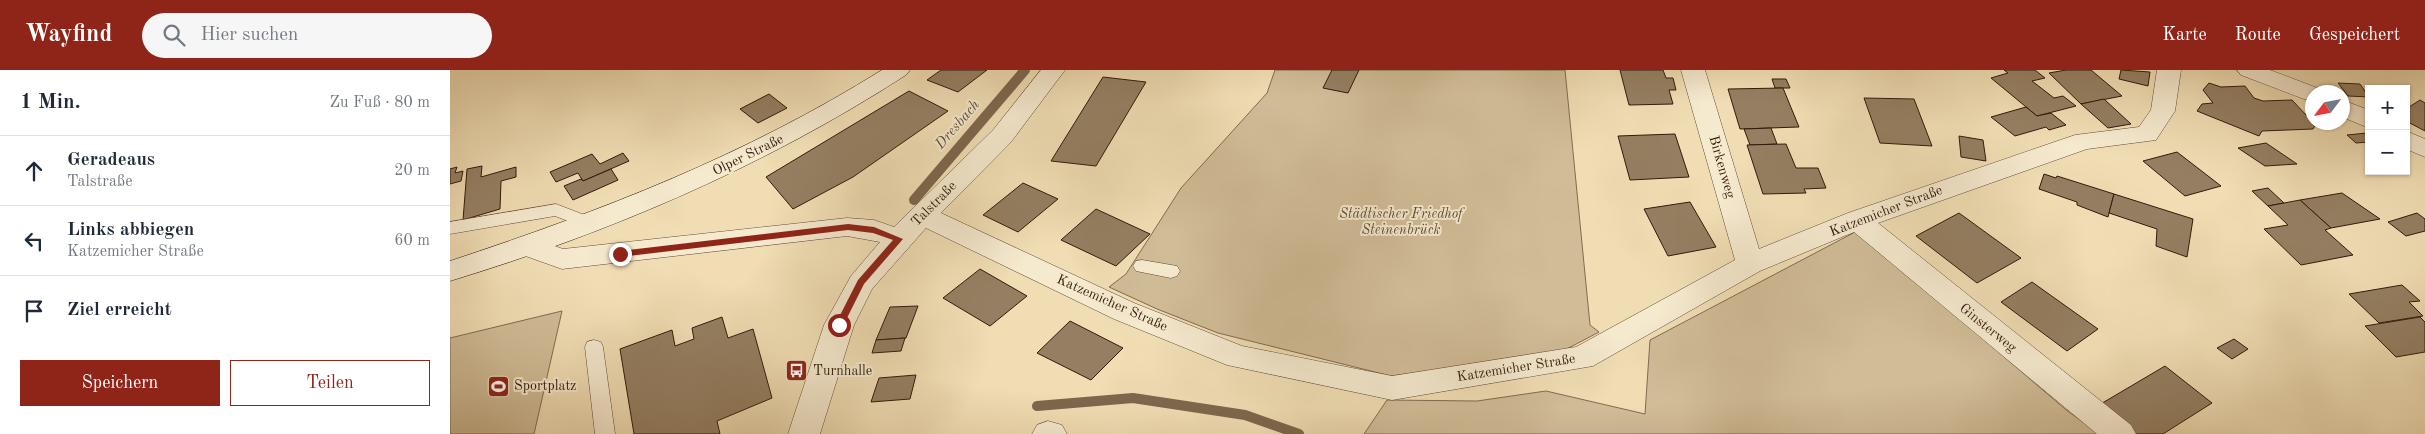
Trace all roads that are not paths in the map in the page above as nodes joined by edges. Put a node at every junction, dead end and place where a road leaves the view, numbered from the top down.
1 (898, 70) edge
2 (1053, 70) edge
3 (1692, 70) edge
4 (2169, 70) edge
5 (2249, 70) edge
6 (2305, 91) edge
7 (2350, 111) edge
8 (2365, 118) edge
9 (2410, 141) edge
10 (2425, 149) edge
11 (923, 216) junction
12 (1858, 220) junction
13 (589, 223) junction
14 (450, 228) edge
15 (899, 239) junction
16 (527, 246) junction
17 (1750, 264) junction
18 (1142, 266) dead end
19 (450, 271) edge
20 (1171, 271) dead end
21 (594, 347) dead end
22 (605, 434) edge
23 (804, 434) edge
24 (2120, 434) edge

1 - 13 street, Olper Straße
2 - 11 street, Talstraße
3 - 17 street, Birkenweg
4 - 12 street, Katzemicher Straße
5 - 6 street
7 - 8 street
9 - 10 street
11 - 15 street, Talstraße
11 - 17 street, Katzemicher Straße
12 - 17 street, Katzemicher Straße
12 - 24 street, Ginsterweg
13 - 14 lane
13 - 16 street, Olper Straße
15 - 16 street
15 - 23 street, Talstraße
16 - 19 street, Olper Straße
18 - 20 lane
21 - 22 lane

